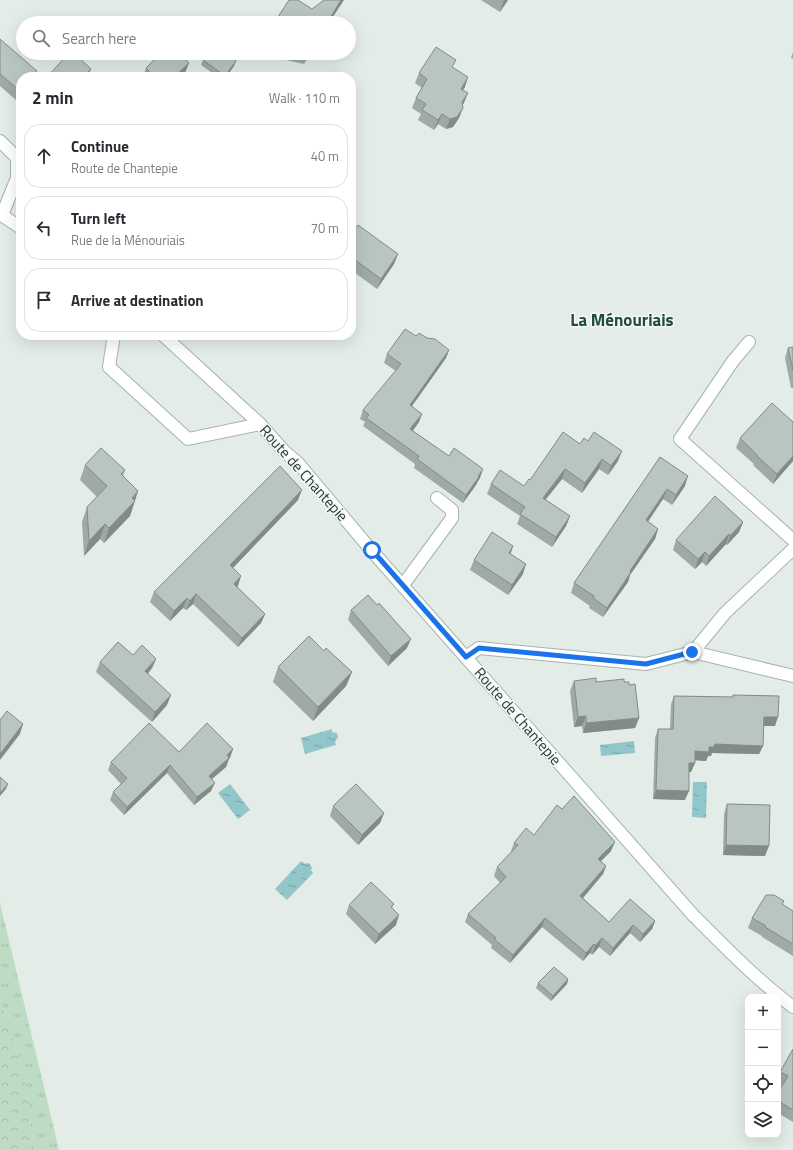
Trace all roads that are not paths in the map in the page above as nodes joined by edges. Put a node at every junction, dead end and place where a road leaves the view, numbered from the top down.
1 (0, 141) edge
2 (16, 157) edge
3 (16, 180) edge
4 (1, 214) edge
5 (16, 224) edge
6 (113, 340) edge
7 (168, 340) edge
8 (749, 342) dead end
9 (260, 424) junction
10 (437, 498) dead end
11 (793, 540) edge
12 (793, 549) edge
13 (403, 585) junction
14 (692, 652) junction
15 (466, 657) junction
16 (793, 676) edge
17 (793, 1007) edge

1 - 2 street
3 - 4 street
4 - 5 street
6 - 9 street
7 - 9 street, Route de Chantepie
8 - 11 street
9 - 13 street, Route de Chantepie
10 - 13 street
12 - 14 street
13 - 15 street, Route de Chantepie
14 - 15 street
14 - 16 street
15 - 17 street, Route de Chantepie

